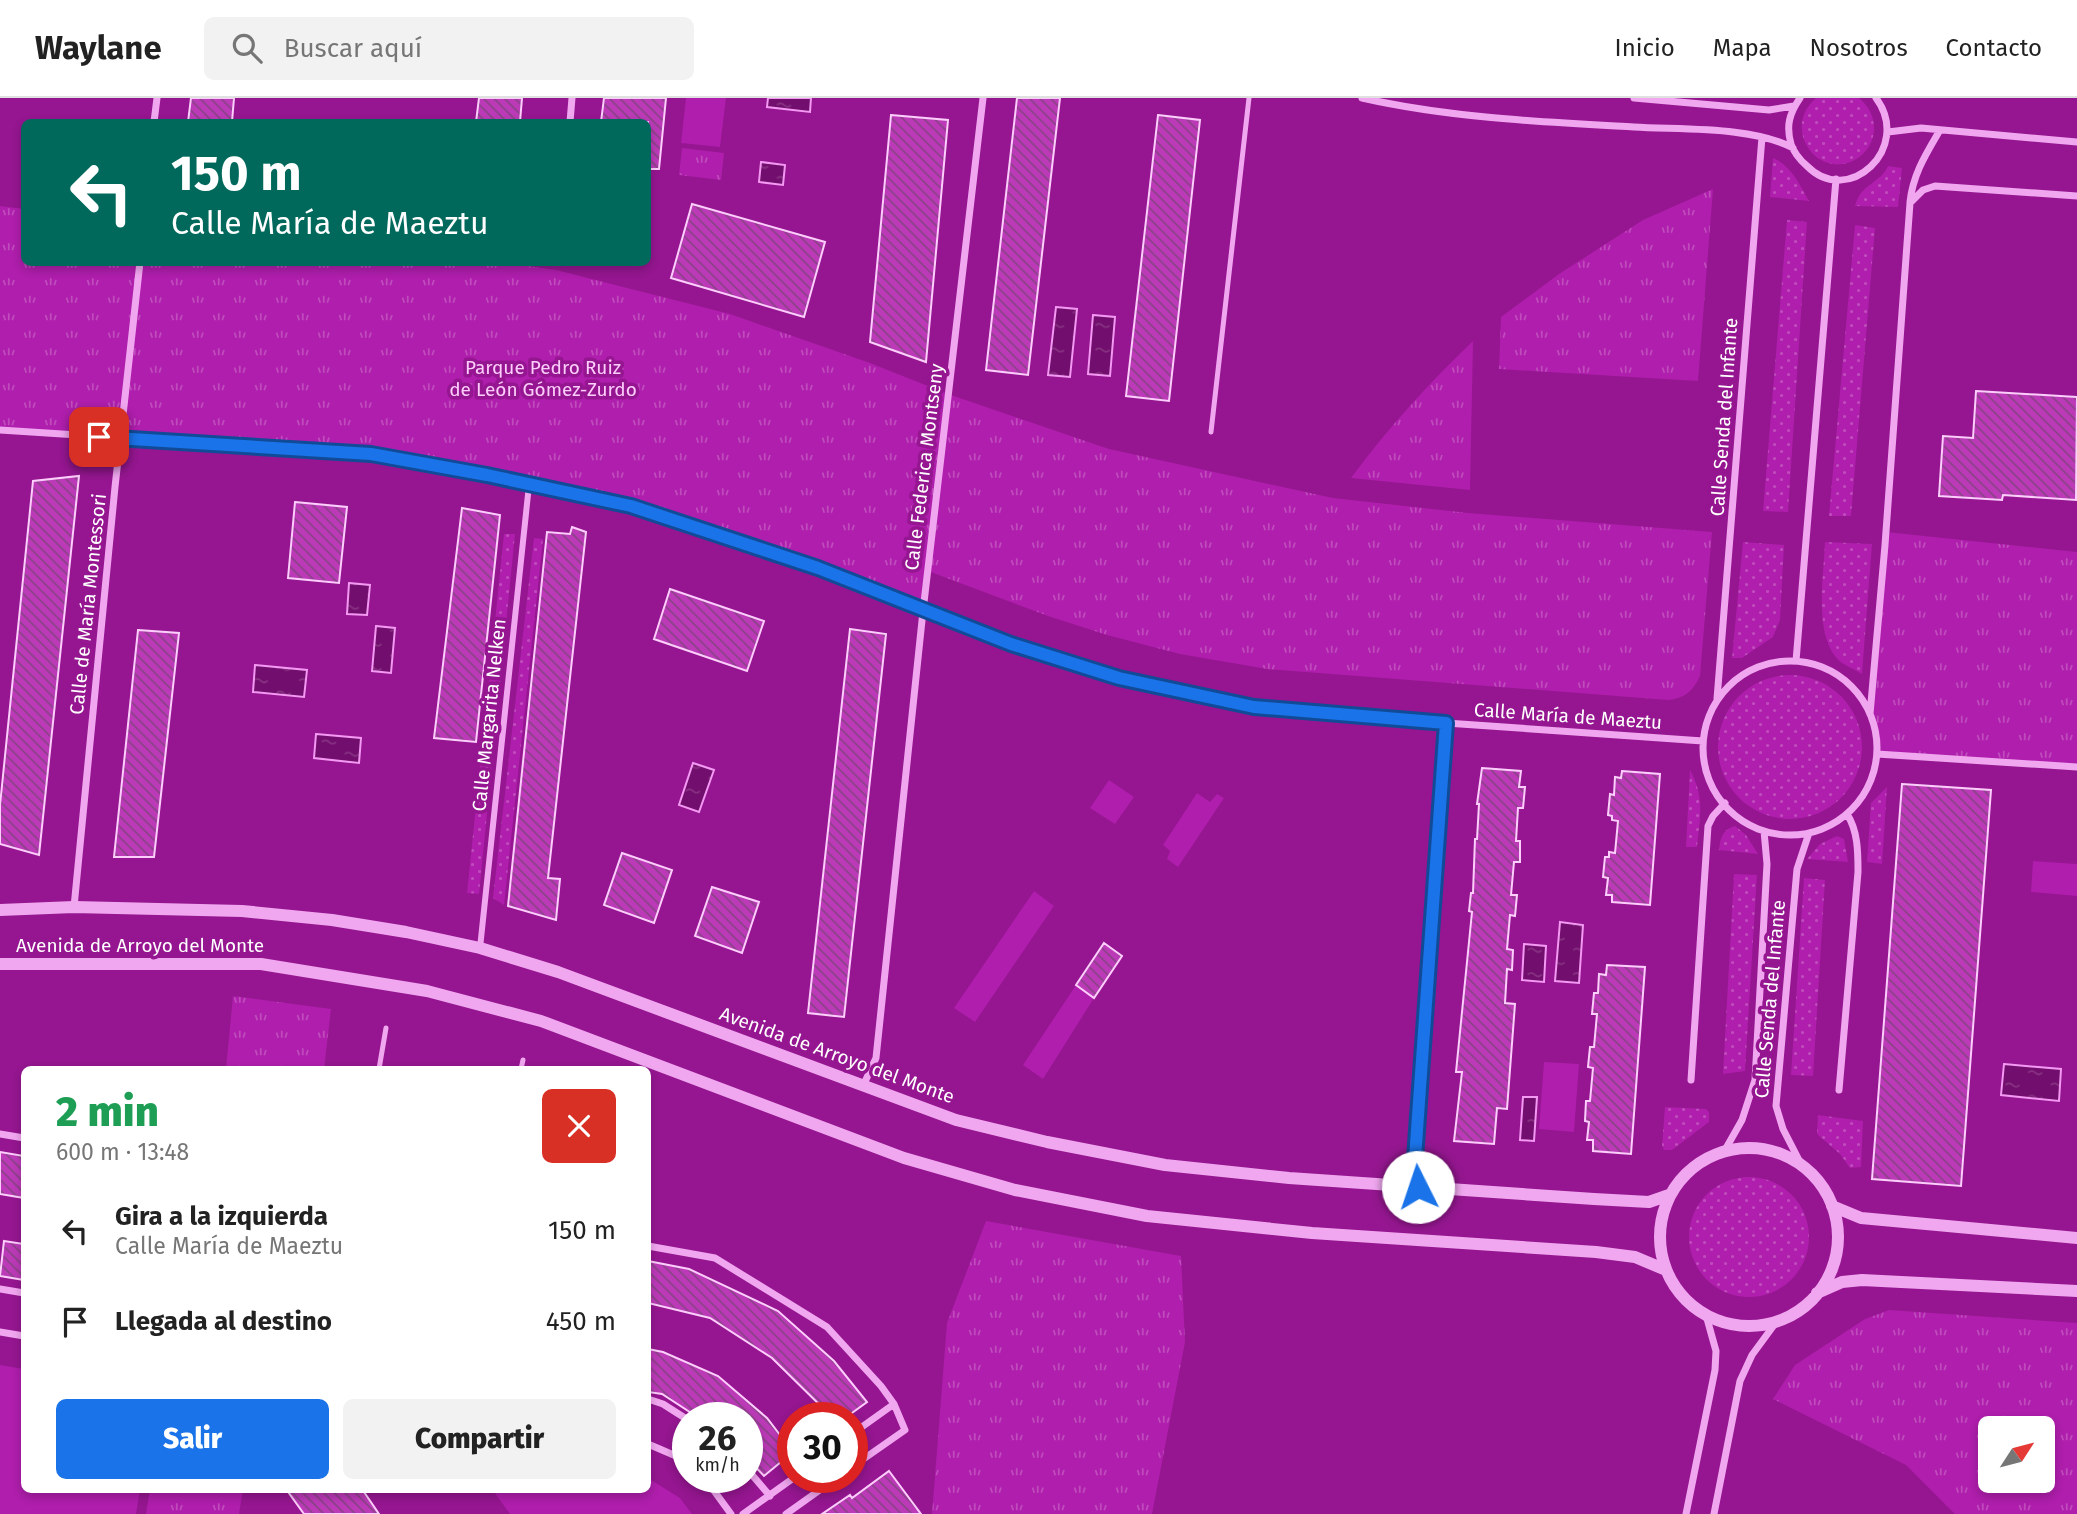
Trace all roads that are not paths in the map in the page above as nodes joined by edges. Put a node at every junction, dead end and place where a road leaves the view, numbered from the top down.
1 (157, 98) edge
2 (572, 98) edge
3 (983, 98) edge
4 (1249, 98) edge
5 (1362, 98) edge
6 (1634, 98) edge
7 (1800, 98) edge
8 (1876, 98) edge
9 (1794, 106) junction
10 (154, 119) edge
11 (570, 119) edge
12 (1940, 130) junction
13 (1888, 132) junction
14 (1762, 137) junction
15 (2077, 142) edge
16 (1793, 148) junction
17 (1836, 179) junction
18 (2077, 196) edge
19 (1910, 203) junction
20 (140, 266) edge
21 (0, 430) edge
22 (1211, 432) dead end
23 (120, 438) junction
24 (529, 485) junction
25 (923, 611) junction
26 (1796, 661) junction
27 (1717, 699) junction
28 (1870, 713) junction
29 (1446, 723) junction
30 (1703, 741) junction
31 (1877, 754) junction
32 (2077, 767) edge
33 (1725, 803) junction
34 (1847, 814) junction
35 (1764, 831) junction
36 (1809, 833) junction
37 (74, 907) junction
38 (0, 910) edge
39 (480, 948) junction
40 (0, 964) edge
41 (386, 1028) dead end
42 (523, 1060) dead end
43 (380, 1066) edge
44 (522, 1066) edge
45 (1691, 1080) dead end
46 (862, 1087) junction
47 (1839, 1090) dead end
48 (0, 1134) edge
49 (21, 1138) edge
50 (1725, 1150) junction
51 (1801, 1164) junction
52 (1418, 1187) junction
53 (1669, 1195) junction
54 (1832, 1206) junction
55 (2077, 1238) edge
56 (651, 1246) edge
57 (1666, 1270) junction
58 (0, 1289) edge
59 (2077, 1291) edge
60 (21, 1292) edge
61 (1817, 1293) junction
62 (1706, 1315) junction
63 (1777, 1321) junction
64 (0, 1332) edge
65 (21, 1336) edge
66 (651, 1400) edge
67 (894, 1404) junction
68 (672, 1410) edge
69 (868, 1423) edge
70 (651, 1445) edge
71 (672, 1454) edge
72 (868, 1456) edge
73 (763, 1488) edge
74 (777, 1491) edge
75 (716, 1493) edge
76 (816, 1493) edge
77 (770, 1496) junction
78 (731, 1514) edge
79 (743, 1514) edge
80 (786, 1514) edge
81 (1686, 1514) edge
82 (1714, 1514) edge

1 - 10 street
2 - 11 street
3 - 25 street, Calle Federica Montseny
4 - 22 lane
5 - 14 street
6 - 9 street
7 - 9 street
8 - 13 street
9 - 16 street
12 - 13 street
12 - 15 street
12 - 19 street
13 - 17 street
14 - 16 street
14 - 27 street, Calle Senda del Infante
16 - 17 street
17 - 26 street
18 - 19 street
19 - 28 street
20 - 23 street, Calle de María Montessori
21 - 23 street, Calle María de Maeztu
23 - 24 street, Calle María de Maeztu
23 - 37 street, Calle de María Montessori
24 - 25 street, Calle María de Maeztu
24 - 39 street, Calle Margarita Nelken
25 - 29 street, Calle María de Maeztu
25 - 46 street, Calle Federica Montseny
26 - 27 street
26 - 28 street
27 - 30 street
28 - 31 street
29 - 30 street, Calle María de Maeztu
29 - 52 street
30 - 33 street
31 - 32 street
31 - 34 street
33 - 35 street
33 - 45 street
34 - 36 street
34 - 47 street
35 - 36 street
35 - 50 street, Calle Senda del Infante
36 - 51 street, Calle Senda del Infante
37 - 38 street, Avenida de Arroyo del Monte
37 - 39 street, Avenida de Arroyo del Monte
39 - 46 street, Avenida de Arroyo del Monte
40 - 57 street, Avenida de Arroyo del Monte
41 - 43 lane
42 - 44 lane
46 - 52 street, Avenida de Arroyo del Monte
48 - 49 street
50 - 51 street
50 - 53 street
51 - 54 street
52 - 53 street, Avenida de Arroyo del Monte
53 - 57 street
54 - 55 street
54 - 61 street
56 - 67 street
57 - 62 street
58 - 60 street
59 - 61 street
61 - 63 street
62 - 63 street
62 - 81 street
63 - 82 street
64 - 65 street
66 - 68 street
67 - 69 street
67 - 72 street
70 - 71 street
73 - 77 street
74 - 77 street
75 - 78 street
76 - 80 street
77 - 79 street

